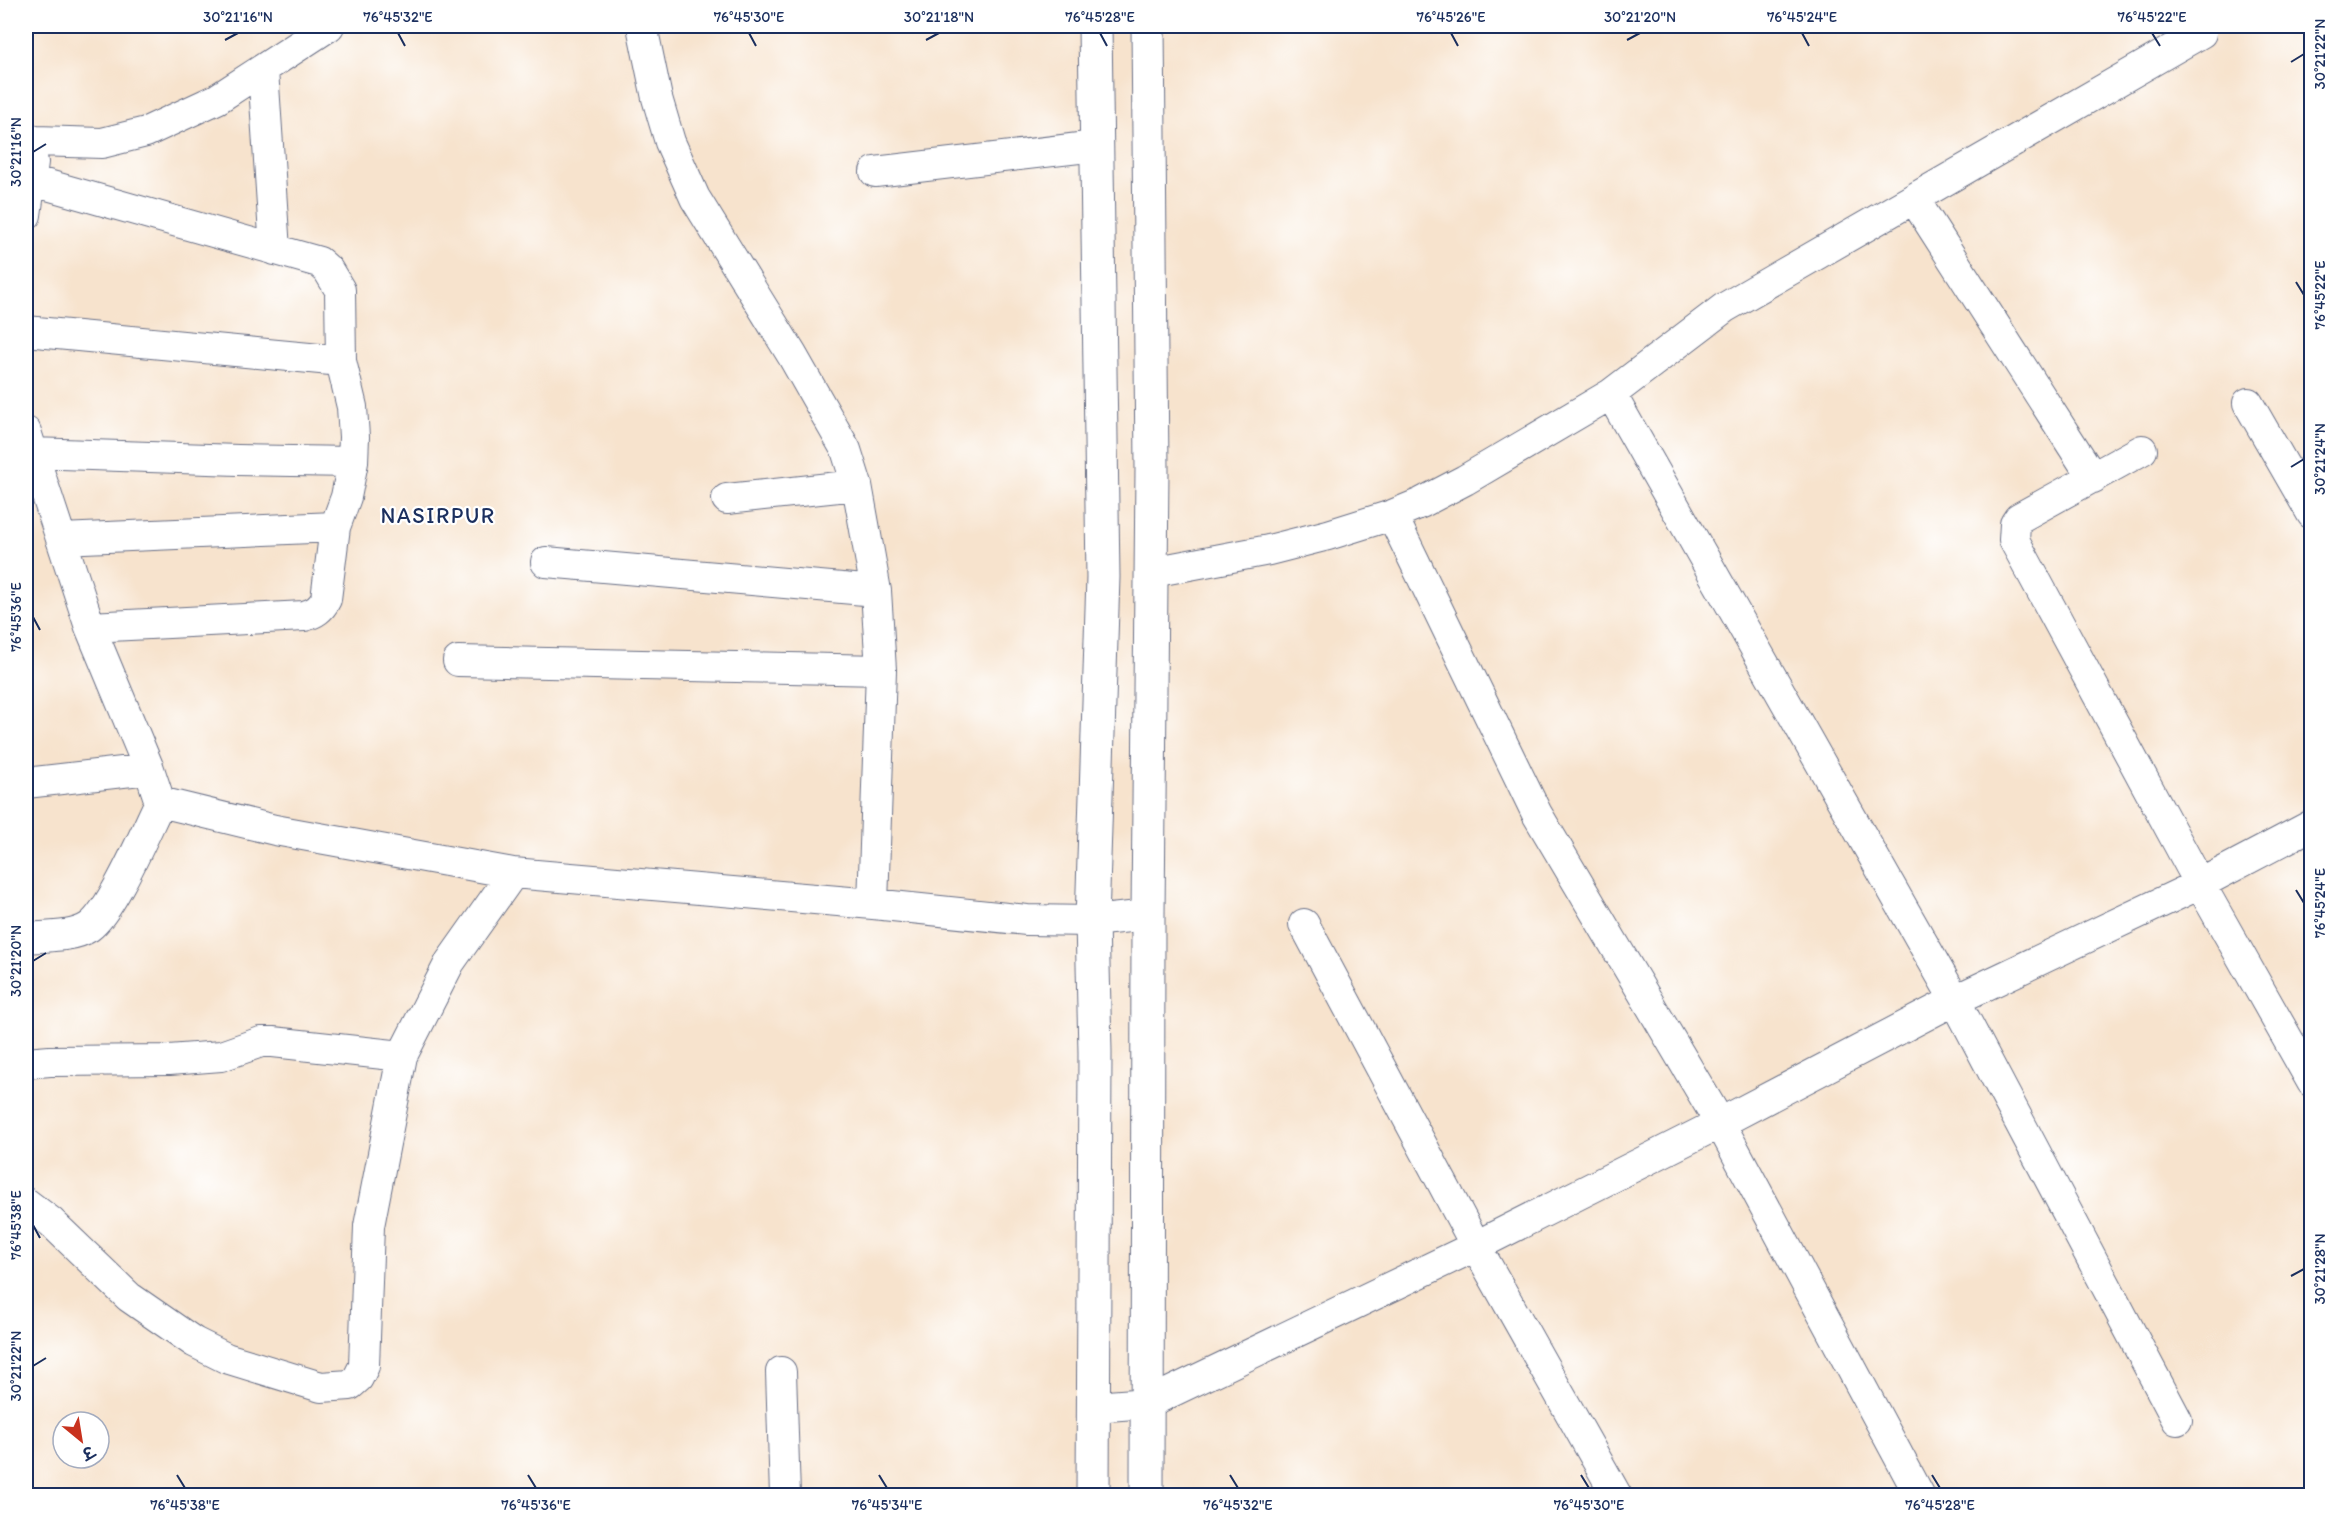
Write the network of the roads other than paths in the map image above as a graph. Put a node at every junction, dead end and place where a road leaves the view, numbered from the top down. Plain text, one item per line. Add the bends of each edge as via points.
1 (329, 26) edge
2 (642, 26) edge
3 (1095, 26) edge
4 (1148, 26) edge
5 (2201, 33) dead end
6 (263, 70) junction
7 (31, 140) edge
8 (1096, 146) junction
9 (875, 172) dead end
10 (30, 180) junction
11 (1914, 199) junction
12 (26, 215) edge
13 (275, 250) junction
14 (26, 331) edge
15 (341, 361) junction
16 (1611, 394) junction
17 (2248, 403) dead end
18 (29, 443) edge
19 (2142, 450) dead end
20 (353, 462) junction
21 (2093, 478) junction
22 (857, 485) junction
23 (727, 499) dead end
24 (2312, 514) edge
25 (1392, 515) junction
26 (335, 527) junction
27 (61, 539) junction
28 (546, 562) dead end
29 (1152, 572) junction
30 (876, 591) junction
31 (90, 627) junction
32 (458, 661) dead end
33 (881, 670) junction
34 (149, 769) junction
35 (26, 783) edge
36 (160, 802) junction
37 (2312, 825) edge
38 (513, 873) junction
39 (2200, 884) junction
40 (873, 904) junction
41 (1148, 915) junction
42 (1092, 921) junction
43 (1304, 924) dead end
44 (26, 938) edge
45 (1955, 1000) junction
46 (402, 1056) junction
47 (26, 1063) edge
48 (2312, 1082) edge
49 (1720, 1123) junction
50 (26, 1203) edge
51 (1476, 1246) junction
52 (781, 1372) dead end
53 (1148, 1403) junction
54 (1094, 1407) junction
55 (2177, 1420) dead end
56 (785, 1496) edge
57 (1093, 1496) edge
58 (1147, 1496) edge
59 (1617, 1496) edge
60 (1920, 1496) edge

1 - 6 street
2 - 22 street via 670,142 695,198 846,450
3 - 8 main road
4 - 29 main road
5 - 11 street
6 - 7 street via 217,99 146,132 102,143
6 - 13 street
7 - 10 street
8 - 9 street
8 - 42 main road via 1103,577
10 - 12 street
10 - 13 street
11 - 16 street via 1724,308
11 - 21 street
13 - 15 street via 319,262 335,280 340,290
14 - 15 street
15 - 20 street via 352,407
16 - 25 street via 1465,480
16 - 45 street
17 - 24 street
18 - 20 street via 238,460
18 - 27 street
19 - 21 street
20 - 26 street
21 - 39 street via 2019,518 2014,524 2014,540
22 - 23 street
22 - 30 street
25 - 29 street via 1269,550
25 - 49 street via 1537,814
26 - 27 street
26 - 31 street via 326,599 313,614
27 - 31 street
28 - 30 street
29 - 41 main road
30 - 33 street
31 - 34 street
32 - 33 street
33 - 40 street
34 - 35 street
34 - 36 street
36 - 38 street via 275,830
36 - 44 street via 111,900 90,926 70,933
37 - 39 street
38 - 40 street
38 - 46 street via 450,962
39 - 45 street
39 - 48 street
40 - 42 street via 1028,920
41 - 42 street
41 - 53 main road
42 - 54 main road
43 - 51 street
45 - 49 street
45 - 55 street
46 - 47 street via 261,1042 211,1057
46 - 50 street via 369,1226 364,1366 351,1385 321,1387 226,1358 194,1342 129,1297
49 - 51 street
49 - 60 street
51 - 53 street
51 - 59 street
52 - 56 street
53 - 54 street
53 - 58 main road
54 - 57 main road

